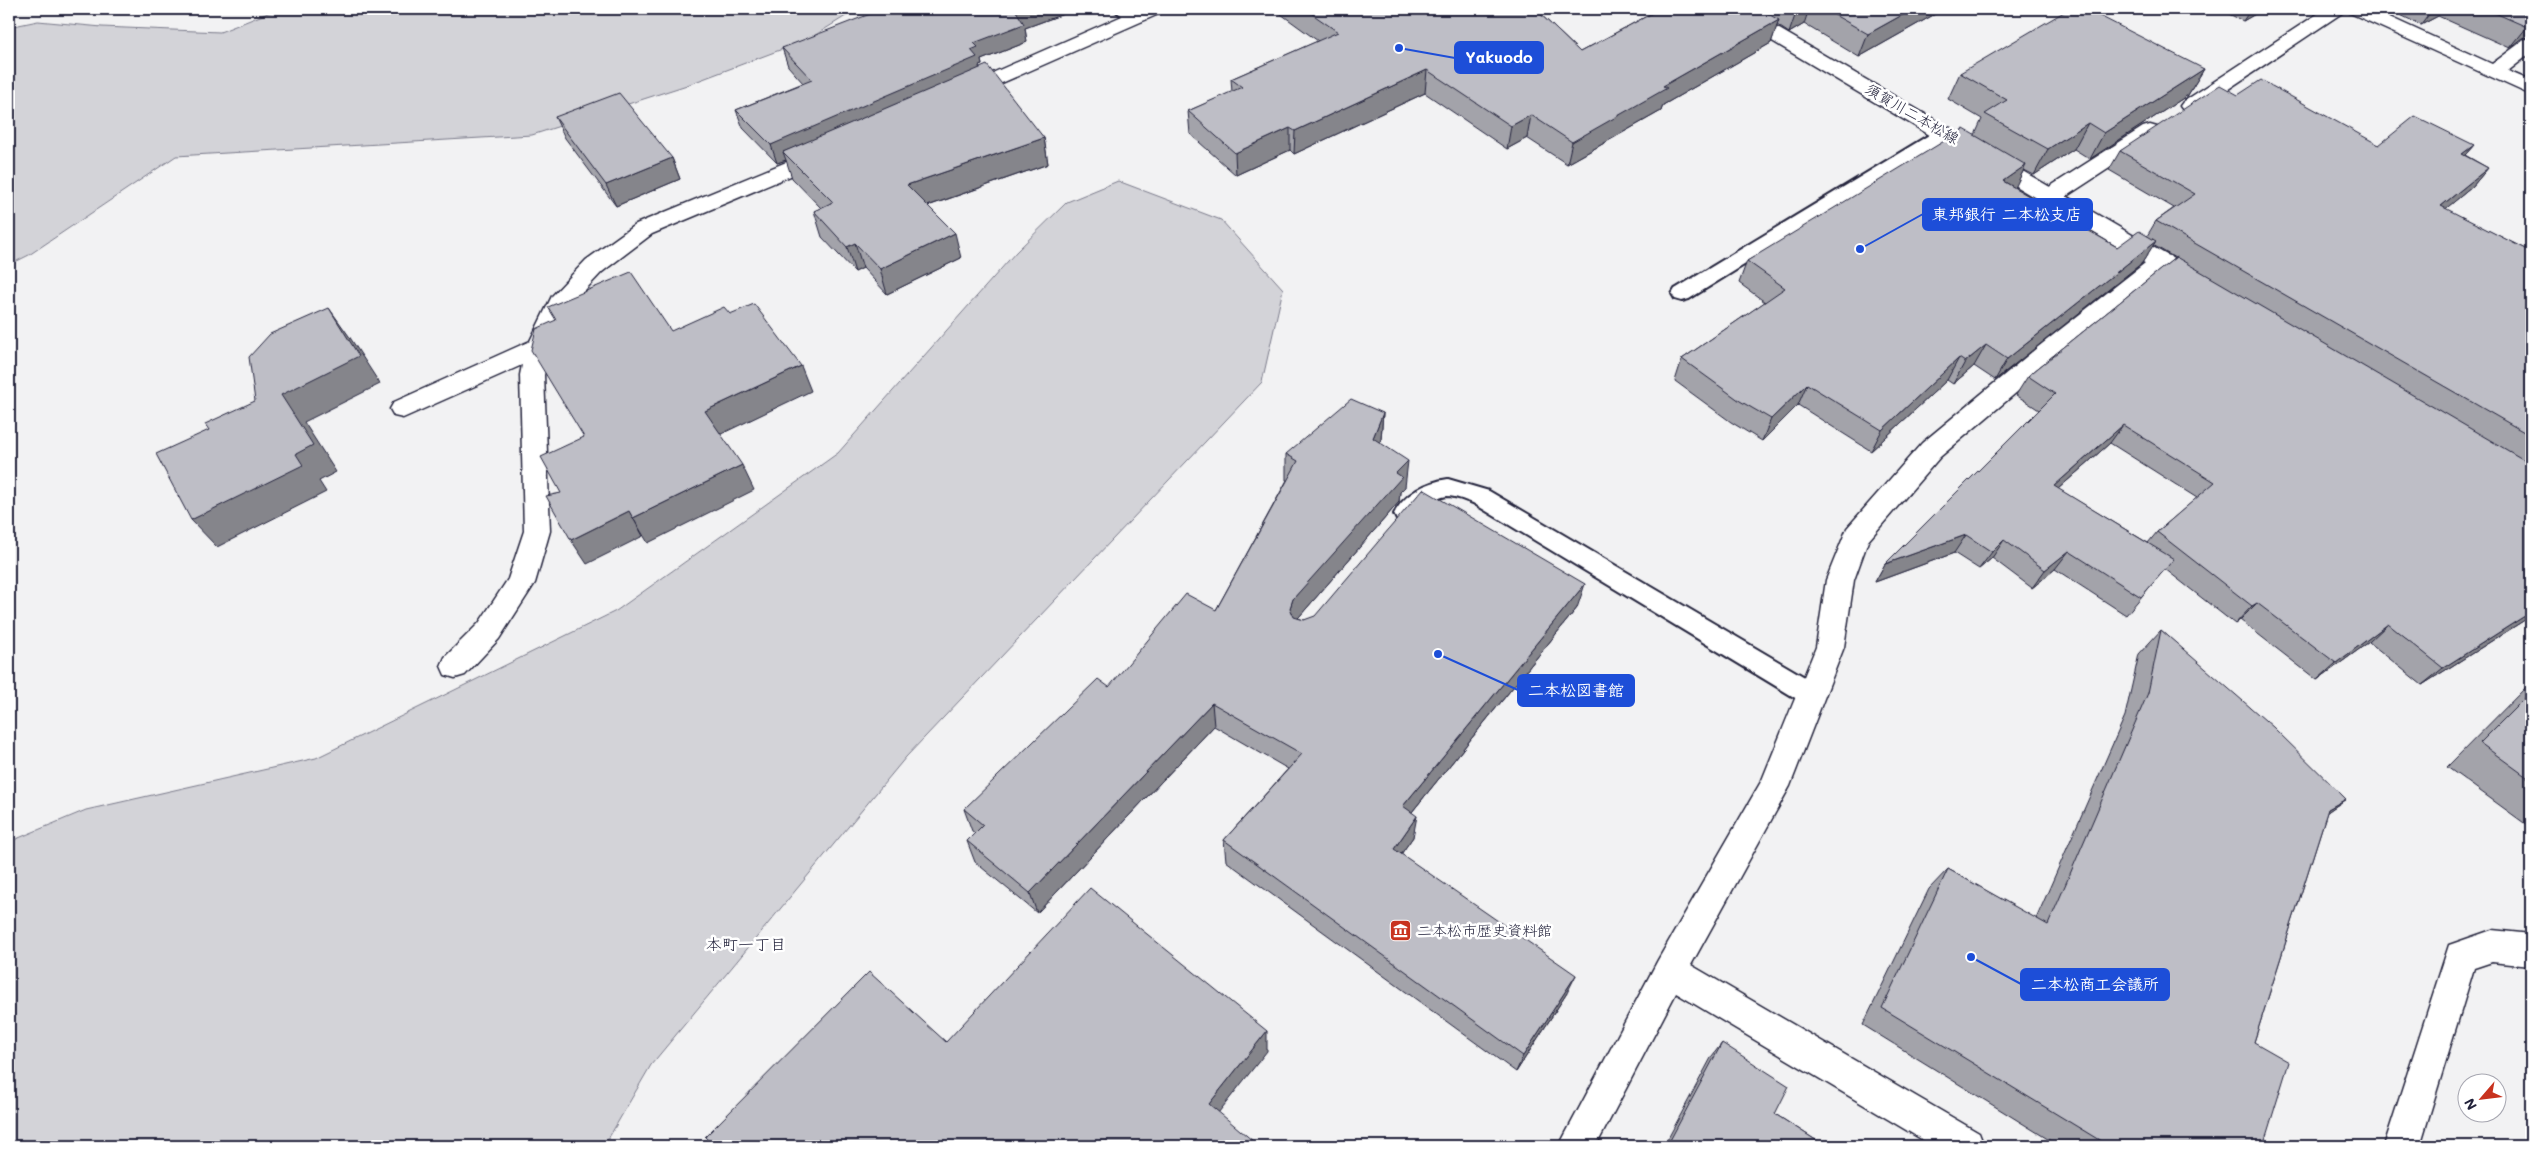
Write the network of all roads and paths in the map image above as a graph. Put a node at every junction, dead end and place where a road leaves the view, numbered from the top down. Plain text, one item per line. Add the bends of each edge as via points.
1 (1732, 9) edge
2 (2338, 9) edge
3 (2357, 9) edge
4 (1137, 12) edge
5 (2531, 44) edge
6 (2494, 72) junction
7 (2531, 89) edge
8 (941, 102) edge
9 (1945, 133) junction
10 (842, 147) edge
11 (2051, 196) junction
12 (2162, 262) junction
13 (2214, 293) edge
14 (1682, 294) dead end
15 (540, 346) junction
16 (403, 408) dead end
17 (1390, 532) edge
18 (456, 666) dead end
19 (1811, 694) junction
20 (2531, 950) edge
21 (1670, 972) junction
22 (1576, 1146) edge
23 (1966, 1146) edge
24 (2402, 1146) edge

1 - 9 street, 須賀川二本松線
2 - 11 street
3 - 6 street
4 - 8 street
5 - 6 street
6 - 7 street
9 - 11 street, 須賀川二本松線
9 - 14 lane
10 - 15 street via 644,229 594,266 560,302
11 - 12 street, 須賀川二本松線
12 - 13 street, 須賀川二本松線
12 - 19 street via 1931,450 1857,536 1840,580 1830,647
15 - 16 street
15 - 18 street via 532,375 537,531 521,583 489,631
17 - 19 lane via 1414,503 1438,489 1454,487 1472,494
19 - 21 street via 1775,786
20 - 24 street via 2492,946 2461,956
21 - 22 street
21 - 23 street

